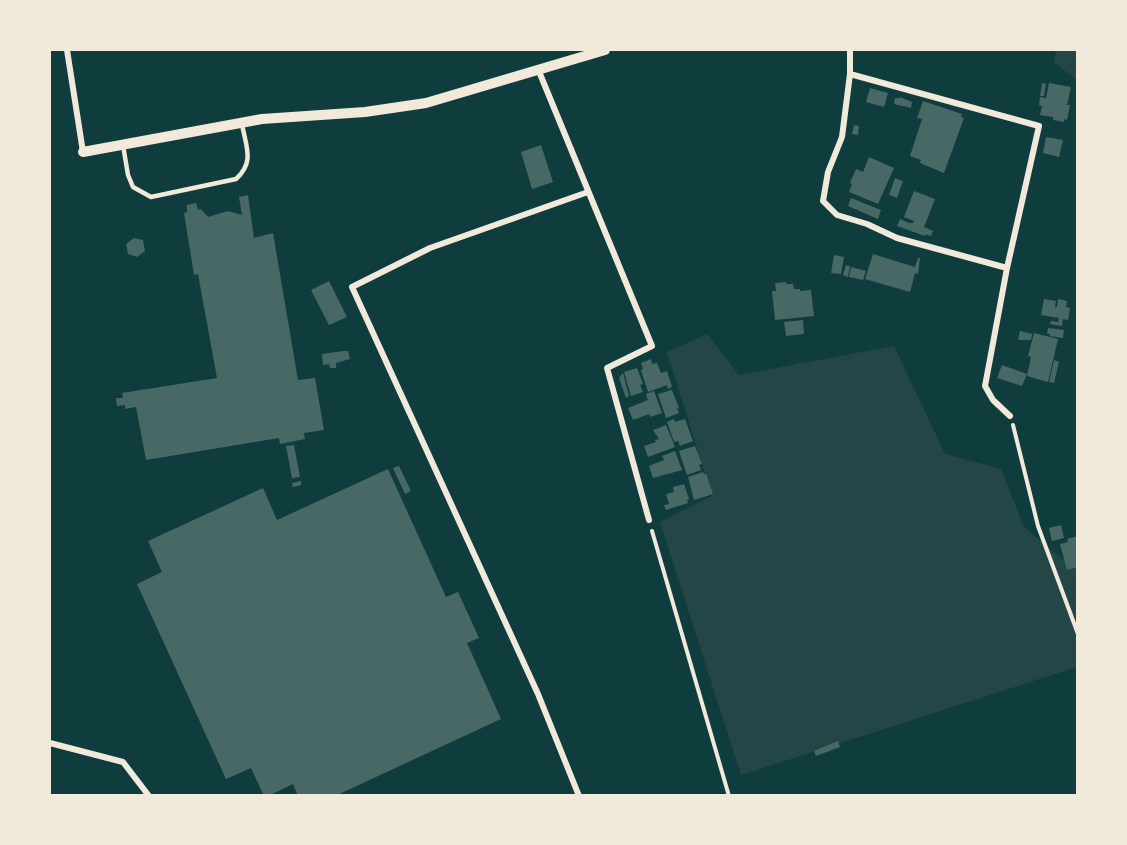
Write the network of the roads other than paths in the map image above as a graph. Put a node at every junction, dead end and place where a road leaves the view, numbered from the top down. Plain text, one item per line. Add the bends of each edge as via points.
1 (67, 50) edge
2 (605, 50) edge
3 (850, 50) edge
4 (538, 69) junction
5 (850, 74) junction
6 (241, 122) junction
7 (123, 145) junction
8 (83, 152) joint
9 (588, 192) junction
10 (1007, 268) junction
11 (1010, 416) road end
12 (649, 520) road end
13 (50, 743) edge
14 (149, 795) edge
15 (579, 795) edge

1 - 8 street
2 - 4 street
3 - 5 street
4 - 6 street via 397,109
4 - 9 street
5 - 10 street via 842,137 828,172 823,201 837,215 897,238
5 - 10 street via 1039,126
6 - 7 street
6 - 7 lane via 249,161 236,179 151,197 133,187
7 - 8 street
9 - 12 street via 652,346 607,368
9 - 15 street via 430,248 352,287 538,694
10 - 11 street via 986,386 993,400
13 - 14 street via 123,762

